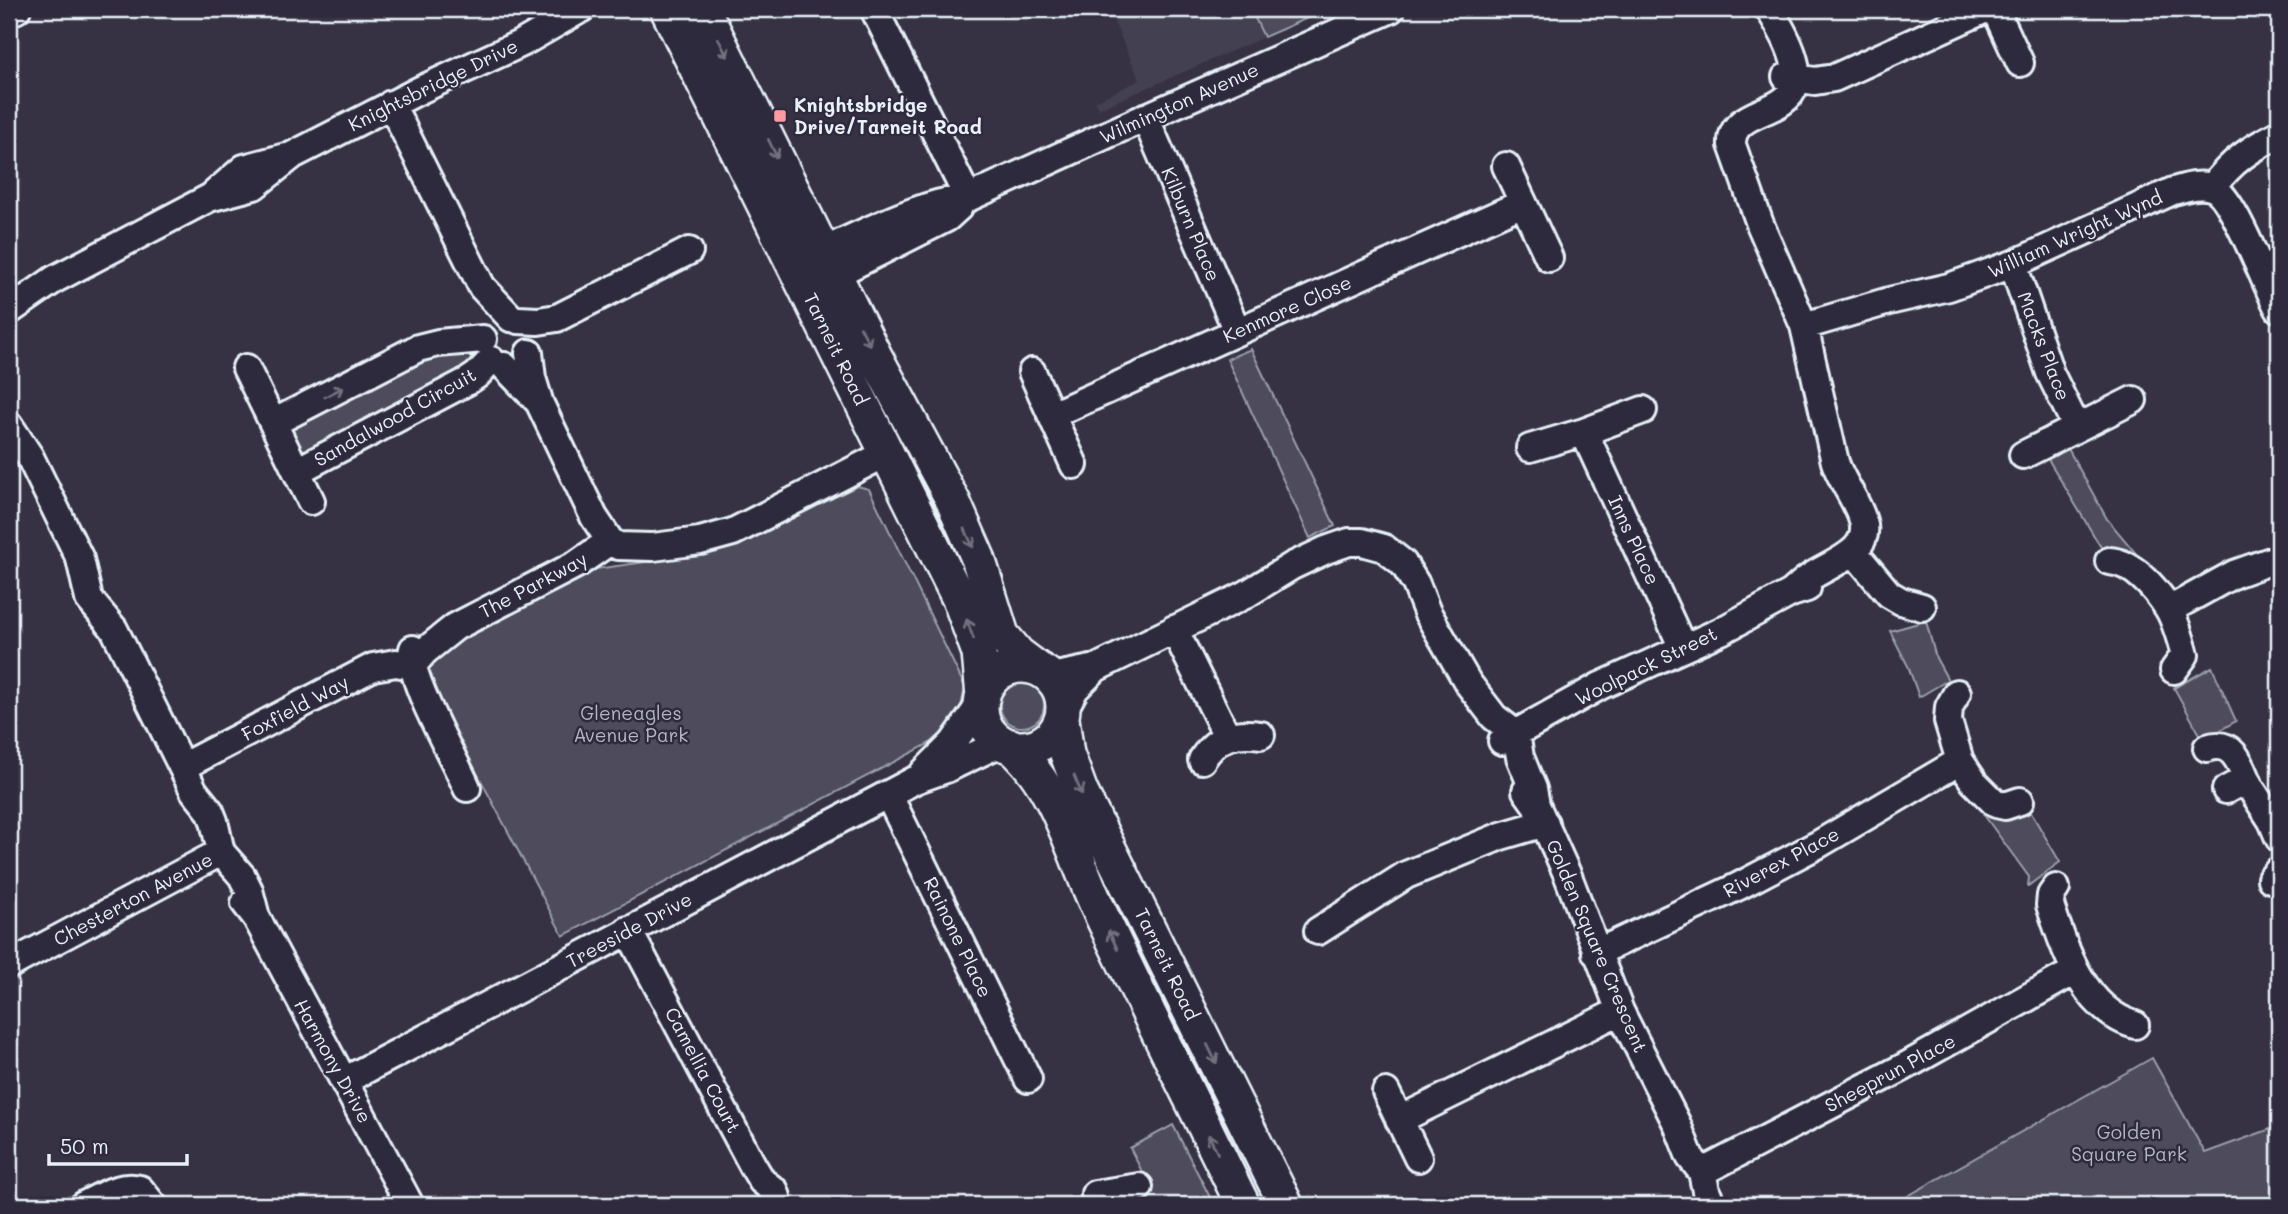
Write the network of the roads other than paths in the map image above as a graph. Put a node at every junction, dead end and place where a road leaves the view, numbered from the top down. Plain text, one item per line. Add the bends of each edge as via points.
1 (18, 9) edge
2 (604, 9) edge
3 (642, 9) edge
4 (667, 9) edge
5 (703, 9) edge
6 (874, 9) edge
7 (1391, 9) edge
8 (1767, 9) edge
9 (1986, 9) edge
10 (1995, 9) edge
11 (577, 12) edge
12 (9, 13) edge
13 (2020, 63) dead end
14 (1791, 79) junction
15 (391, 104) junction
16 (1145, 117) junction
17 (2279, 134) edge
18 (733, 142) junction
19 (1506, 166) dead end
20 (2213, 187) junction
21 (968, 198) junction
22 (1523, 203) junction
23 (690, 251) dead end
24 (1549, 258) dead end
25 (2013, 264) junction
26 (817, 268) junction
27 (482, 287) junction
28 (2279, 309) edge
29 (9, 311) edge
30 (557, 318) junction
31 (514, 319) junction
32 (1804, 326) junction
33 (1237, 331) junction
34 (491, 349) junction
35 (530, 349) junction
36 (246, 368) dead end
37 (1032, 372) dead end
38 (2133, 400) dead end
39 (540, 404) junction
40 (1643, 410) dead end
41 (1052, 415) junction
42 (273, 423) junction
43 (9, 425) edge
44 (2077, 428) junction
45 (1584, 432) junction
46 (1530, 448) dead end
47 (887, 453) junction
48 (2023, 455) dead end
49 (1074, 465) dead end
50 (297, 471) junction
51 (311, 502) dead end
52 (610, 541) junction
53 (1857, 555) junction
54 (2279, 558) edge
55 (2109, 561) dead end
56 (1922, 607) dead end
57 (2169, 610) junction
58 (1174, 629) junction
59 (1684, 648) junction
60 (412, 666) junction
61 (1096, 668) junction
62 (1041, 670) junction
63 (2174, 670) dead end
64 (1958, 693) dead end
65 (982, 700) junction
66 (1062, 715) junction
67 (1261, 735) dead end
68 (1227, 736) junction
69 (1509, 737) junction
70 (1008, 745) junction
71 (2207, 748) dead end
72 (1202, 760) dead end
73 (1960, 761) junction
74 (182, 767) junction
75 (915, 780) junction
76 (469, 793) dead end
77 (888, 794) junction
78 (2020, 801) dead end
79 (1540, 814) junction
80 (2277, 826) edge
81 (214, 855) junction
82 (2056, 888) dead end
83 (628, 930) junction
84 (1318, 931) dead end
85 (1596, 953) junction
86 (10, 962) edge
87 (2075, 971) junction
88 (1620, 1011) junction
89 (2135, 1025) dead end
90 (1028, 1079) dead end
91 (344, 1081) junction
92 (1386, 1092) dead end
93 (1399, 1120) junction
94 (1418, 1158) dead end
95 (1708, 1168) junction
96 (84, 1205) edge
97 (153, 1205) edge
98 (410, 1205) edge
99 (773, 1205) edge
100 (1243, 1205) edge
101 (1286, 1205) edge
102 (1712, 1205) edge
103 (1719, 1205) edge

1 - 12 street
2 - 11 street, Knightsbridge Drive
3 - 18 main road via 696,108
4 - 18 main road, Tarneit Road
5 -> 26 main road, Tarneit Road
6 - 21 street
7 - 16 street, Wilmington Avenue
8 - 14 street
9 - 14 street via 1834,78
10 - 13 street
11 - 15 street, Knightsbridge Drive
14 - 32 street via 1777,92 1727,116 1717,129 1719,148 1760,224
15 - 27 street
15 - 29 street, Knightsbridge Drive via 293,155 254,186 209,198 55,279
16 - 21 street, Wilmington Avenue
16 - 33 street, Kilburn Place
17 - 20 street via 2233,162
18 - 26 main road, Tarneit Road
19 - 22 street
20 - 25 street, William Wright Wynd via 2173,191
20 - 28 street via 2230,205
21 - 26 street, Wilmington Avenue via 953,200
22 - 24 street
22 - 33 street, Kenmore Close
23 - 30 street
25 - 32 street, William Wright Wynd via 1949,287
25 - 44 street, Macks Place via 2050,373
26 - 47 main road, Tarneit Road via 855,391
26 -> 62 main road, Tarneit Road via 953,501 978,558 1002,635
27 - 31 street
27 - 34 street
30 - 31 street
30 - 35 street
31 - 34 street via 496,320
31 - 35 street via 529,331
32 - 53 street via 1832,440 1873,518 1871,545
33 - 41 street, Kenmore Close
34 - 35 street via 518,363
34 - 39 street
42 -> 34 street, Sandalwood Circuit via 428,344
34 - 50 street, Sandalwood Circuit via 477,375 468,381
35 - 39 street
36 - 42 street, Sandalwood Circuit
37 - 41 street
38 - 44 street
39 - 52 street
40 - 45 street
41 - 49 street
42 - 50 street, Sandalwood Circuit
43 - 74 street via 80,559 107,593 114,629
44 - 48 street
45 - 46 street
45 - 59 street, Inns Place
47 - 52 street via 733,532 653,547 630,548
65 -> 47 main road, Tarneit Road via 979,653 960,601
50 - 51 street, Sandalwood Circuit
52 - 60 street, The Parkway via 577,564 454,627
53 - 56 street via 1889,593
53 - 59 street, Woolpack Street via 1815,586 1791,593
54 - 57 street via 2234,574
55 - 57 street via 2132,569
57 - 63 street via 2185,655
58 - 61 street, Golden Square Crescent
58 - 68 street
58 - 69 street, Golden Square Crescent via 1343,555 1377,557 1396,572 1427,612 1481,715
59 - 69 street, Woolpack Street
60 - 74 street, Foxfield Way via 373,667
60 - 76 street via 418,689
61 - 62 street, Golden Square Crescent via 1057,676
61 - 66 street, Golden Square Crescent via 1075,689
62 - 65 main road via 1011,667 993,678
62 - 66 main road via 1059,688
64 - 73 street via 1949,707 1948,721
65 - 70 main road via 987,727
65 - 75 street, Treeside Drive via 953,743
66 - 70 main road via 1047,739 1024,748
66 -> 101 main road, Tarneit Road via 1067,754 1081,793
67 - 68 street
68 - 72 street
69 - 79 street, Golden Square Crescent via 1515,773
70 - 75 street, Treeside Drive via 992,747
100 -> 70 main road, Tarneit Road via 1098,909 1054,803 1035,770
71 - 80 street via 2233,751 2238,788
73 - 78 street via 1996,804
73 - 85 street, Riverex Place via 1819,844
74 - 81 street
75 - 77 street, Treeside Drive
77 - 83 street, Treeside Drive
77 - 90 street, Rainone Place
79 - 84 street via 1501,836 1406,875
79 - 85 street, Golden Square Crescent
81 - 86 street, Chesterton Avenue
81 - 91 street, Harmony Drive via 256,917
82 - 87 street via 2050,905
83 - 91 street, Treeside Drive
83 - 99 street, Camellia Court via 753,1166 775,1191
85 - 88 street, Golden Square Crescent
87 - 89 street via 2110,1013
87 - 95 street, Sheeprun Place
88 - 93 street
88 - 95 street, Golden Square Crescent via 1689,1157
91 - 98 street, Harmony Drive
92 - 93 street
93 - 94 street
95 - 102 street, Golden Square Crescent via 1706,1191
95 - 103 street, Golden Square Crescent
96 - 97 street via 130,1187 140,1189

